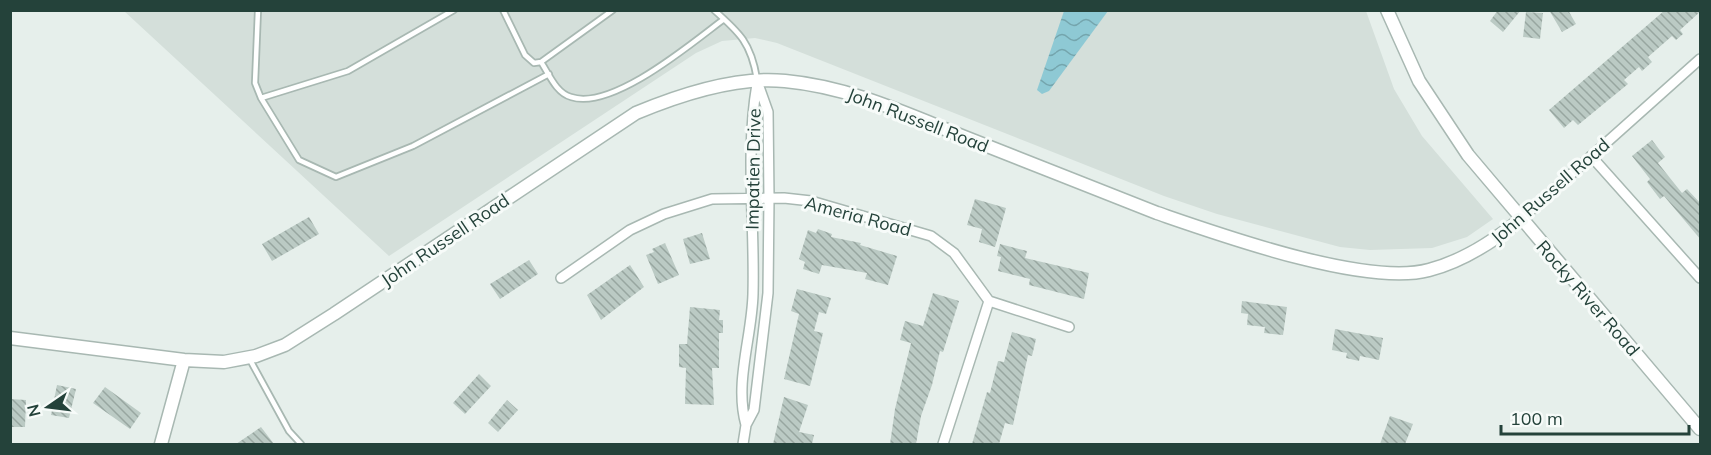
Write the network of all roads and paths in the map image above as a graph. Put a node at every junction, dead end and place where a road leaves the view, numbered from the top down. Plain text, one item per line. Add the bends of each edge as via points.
1 (258, 10) edge
2 (454, 10) edge
3 (503, 10) edge
4 (613, 10) edge
5 (714, 10) edge
6 (1387, 10) edge
7 (724, 19) junction
8 (1701, 59) edge
9 (542, 62) junction
10 (549, 74) junction
11 (757, 81) junction
12 (261, 98) junction
13 (1591, 156) junction
14 (752, 198) junction
15 (769, 198) junction
16 (1521, 219) junction
17 (561, 278) dead end
18 (1701, 278) edge
19 (989, 301) junction
20 (1069, 327) dead end
21 (10, 338) edge
22 (249, 358) junction
23 (184, 360) junction
24 (746, 425) junction
25 (1701, 429) edge
26 (161, 444) edge
27 (301, 444) edge
28 (743, 444) edge
29 (943, 444) edge

1 - 12 lane via 255,83
2 - 12 lane via 348,71
3 - 9 lane via 525,56 534,63
4 - 9 lane
5 - 7 lane
6 - 16 street, Rocky River Road via 1437,109 1468,155
7 - 10 lane via 647,76 610,93 571,97 557,88
7 - 11 lane via 749,46
8 - 13 street, John Russell Road
9 - 10 lane
10 - 12 lane via 413,146 336,177 299,160
11 - 14 street, Impatien Drive via 751,115
11 - 15 street, Impatien Drive via 768,112
11 - 16 street, John Russell Road via 784,81 859,95 1167,216 1351,268 1391,273 1429,270 1487,246
11 - 22 street, John Russell Road via 699,91 636,113 334,314 285,345
13 - 16 street, John Russell Road
13 - 18 street
14 - 15 street, Ameria Road
14 - 17 street, Ameria Road via 712,199 664,214 630,230
14 - 24 street, Impatien Drive via 753,296 741,406
15 - 19 street, Ameria Road via 811,201 931,236 954,253
15 - 24 street, Impatien Drive via 768,293 754,410
16 - 25 street, Rocky River Road
19 - 20 street
19 - 29 street
21 - 23 street, John Russell Road
22 - 23 street, John Russell Road via 224,362
22 - 27 lane via 289,431
23 - 26 street
24 - 28 street, Impatien Drive

